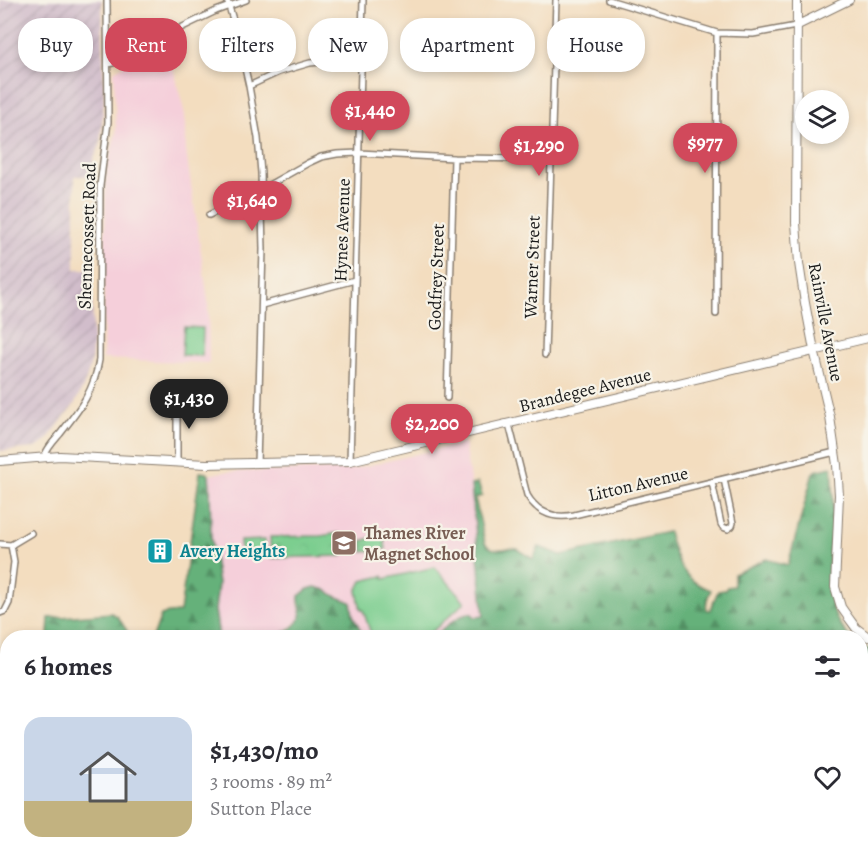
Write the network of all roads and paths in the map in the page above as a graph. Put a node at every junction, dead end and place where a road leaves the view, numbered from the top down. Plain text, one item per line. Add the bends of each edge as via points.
1 (106, 0) edge
2 (246, 0) edge
3 (363, 0) edge
4 (556, 0) edge
5 (609, 0) edge
6 (797, 0) edge
7 (849, 0) edge
8 (228, 3) edge
9 (107, 18) edge
10 (362, 18) edge
11 (187, 24) edge
12 (796, 26) junction
13 (717, 33) junction
14 (308, 64) edge
15 (108, 72) edge
16 (361, 72) edge
17 (249, 86) junction
18 (359, 153) junction
19 (454, 158) junction
20 (551, 159) junction
21 (262, 188) junction
22 (209, 215) dead end
23 (355, 280) junction
24 (262, 305) junction
25 (716, 314) dead end
26 (868, 338) edge
27 (814, 350) junction
28 (545, 355) dead end
29 (177, 398) dead end
30 (447, 398) dead end
31 (509, 424) junction
32 (836, 452) junction
33 (42, 457) junction
34 (0, 461) edge
35 (350, 461) junction
36 (177, 463) junction
37 (257, 464) junction
38 (724, 479) junction
39 (712, 482) junction
40 (31, 533) dead end
41 (0, 544) edge
42 (11, 545) junction
43 (0, 613) edge
44 (859, 630) edge

1 - 9 street, Shennecossett Road
2 - 8 street
3 - 10 street, Hynes Avenue
4 - 20 street, Warner Street
5 - 13 street
6 - 12 street, Rainville Avenue
7 - 12 street
8 - 11 street
8 - 17 street
12 - 13 street via 753,34
12 - 27 street, Rainville Avenue via 796,224
13 - 25 street
14 - 17 street
15 - 33 street, Shennecossett Road via 108,132 100,186 98,368 86,399
16 - 18 street, Hynes Avenue
17 - 21 street
18 - 19 street
18 - 21 street via 321,157
18 - 23 street, Hynes Avenue
19 - 20 street
19 - 30 street, Godfrey Street
20 - 28 street, Warner Street
21 - 22 street
21 - 24 street
23 - 24 street
23 - 35 street, Hynes Avenue
24 - 37 street
26 - 27 street, Brandegee Avenue
27 - 31 street, Brandegee Avenue
27 - 32 street, Rainville Avenue
29 - 36 street
31 - 35 street, Brandegee Avenue
31 - 39 street, Litton Avenue via 527,495 538,509 550,515 567,516
32 - 38 street, Litton Avenue
32 - 44 street, Rainville Avenue via 839,495 835,587 841,606
33 - 34 street
33 - 36 street, Brandegee Avenue
35 - 37 street, Brandegee Avenue
36 - 37 street, Brandegee Avenue
38 - 39 street, Litton Avenue
38 - 39 street via 733,522 728,529 721,524
40 - 42 street
41 - 42 street
42 - 43 street via 14,562 9,603

